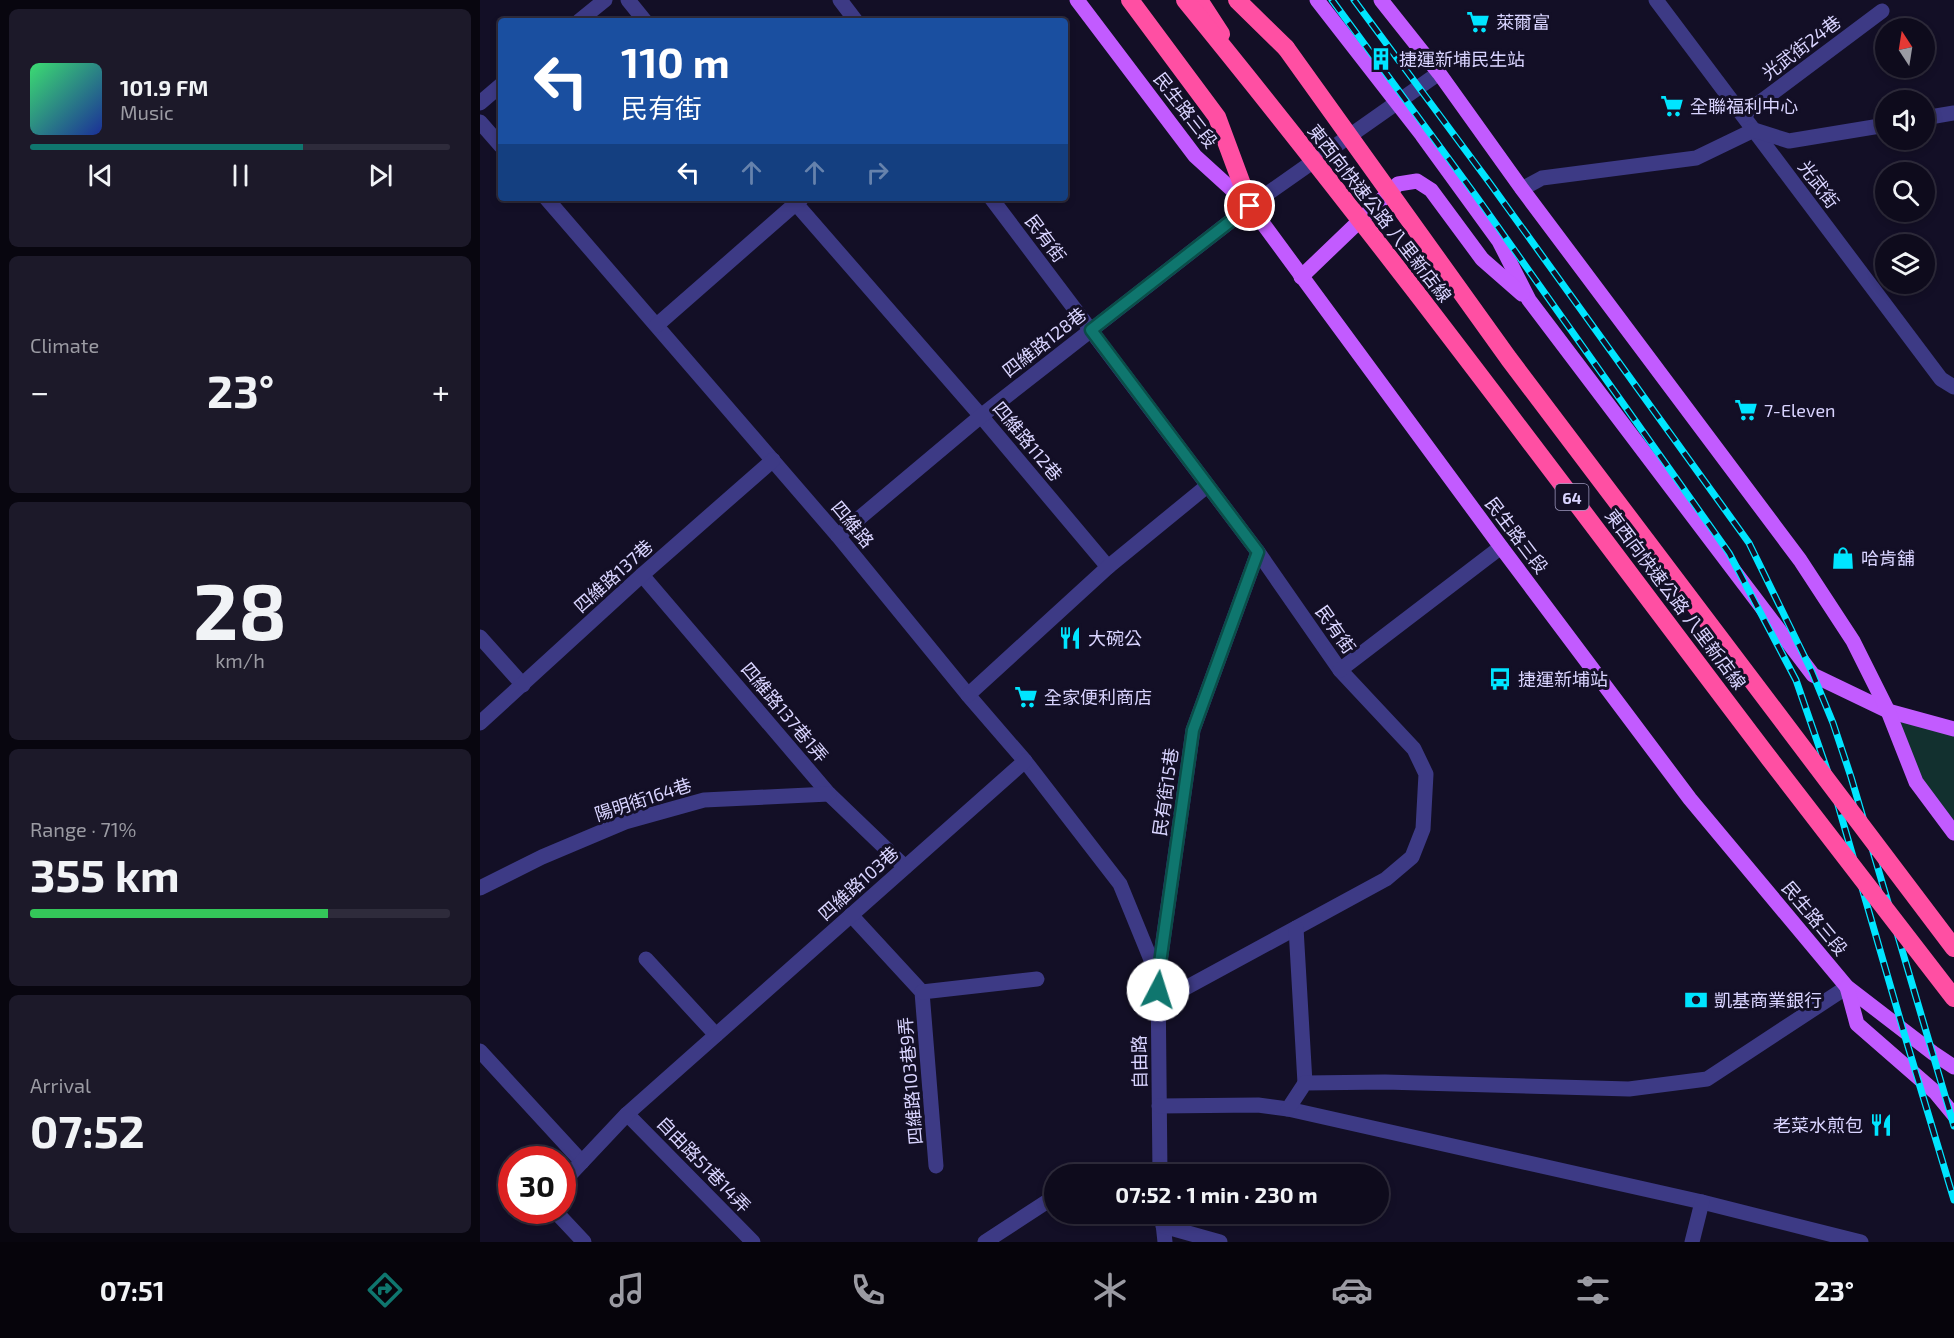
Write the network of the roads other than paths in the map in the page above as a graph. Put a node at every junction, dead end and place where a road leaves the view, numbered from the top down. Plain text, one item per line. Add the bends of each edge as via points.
1 (605, 0) edge
2 (627, 0) edge
3 (840, 0) edge
4 (1077, 0) edge
5 (1130, 0) edge
6 (1185, 0) edge
7 (1199, 0) edge
8 (1237, 0) edge
9 (1253, 0) edge
10 (1317, 0) edge
11 (1381, 0) edge
12 (1656, 0) edge
13 (1882, 11) dead end
14 (583, 18) edge
15 (642, 18) edge
16 (854, 18) edge
17 (1286, 48) junction
18 (1439, 73) junction
19 (1248, 77) junction
20 (498, 88) edge
21 (480, 103) edge
22 (1398, 103) junction
23 (1954, 113) edge
24 (1743, 115) junction
25 (1935, 116) edge
26 (480, 122) edge
27 (1875, 126) edge
28 (1754, 129) junction
29 (498, 143) edge
30 (1522, 189) junction
31 (549, 201) edge
32 (795, 201) edge
33 (797, 201) edge
34 (993, 201) edge
35 (1250, 206) junction
36 (1301, 276) junction
37 (1528, 300) junction
38 (657, 325) junction
39 (1091, 330) junction
40 (1954, 387) edge
41 (981, 416) junction
42 (773, 460) junction
43 (1207, 486) junction
44 (838, 536) junction
45 (1501, 547) junction
46 (1258, 552) junction
47 (1108, 567) junction
48 (642, 575) junction
49 (480, 637) edge
50 (1340, 670) junction
51 (523, 685) junction
52 (968, 695) junction
53 (1888, 711) junction
54 (480, 723) edge
55 (1954, 729) edge
56 (1025, 761) junction
57 (829, 794) junction
58 (1954, 833) edge
59 (905, 867) junction
60 (1120, 884) joint
61 (480, 888) edge
62 (851, 915) junction
63 (1296, 928) junction
64 (1954, 948) edge
65 (646, 959) dead end
66 (1158, 977) junction
67 (1037, 979) dead end
68 (1847, 987) junction
69 (922, 992) junction
70 (1954, 998) edge
71 (1158, 1003) junction
72 (716, 1035) junction
73 (480, 1052) edge
74 (1954, 1067) edge
75 (1305, 1083) junction
76 (1159, 1106) junction
77 (1288, 1109) junction
78 (627, 1114) junction
79 (1954, 1115) edge
80 (582, 1162) junction
81 (1160, 1164) edge
82 (936, 1166) dead end
83 (576, 1168) edge
84 (1701, 1202) junction
85 (1044, 1204) edge
86 (567, 1224) edge
87 (1163, 1224) edge
88 (1173, 1224) edge
89 (584, 1242) edge
90 (753, 1242) edge
91 (985, 1242) edge
92 (1165, 1242) edge
93 (1220, 1242) edge
94 (1692, 1242) edge
95 (1861, 1242) edge

1 - 14 street
2 - 15 street
3 - 16 street
4 - 35 main road, 民生路三段 via 1195,156
5 - 35 highway via 1217,117
6 - 19 highway, 東西向快速公路 八里新店線 / 64, bridge
7 - 19 highway, bridge
8 - 17 highway
9 - 17 highway, 東西向快速公路 八里新店線 / 64
10 - 22 main road
11 - 18 main road
12 - 24 street, 光武街
13 - 24 street, 光武街24巷
17 - 64 highway, 東西向快速公路 八里新店線 / 64, bridge via 1509,359
18 - 22 street, 四維路128巷
18 - 30 main road
19 - 70 highway, 東西向快速公路 八里新店線 / 64, bridge
20 - 21 street
22 - 35 street, 四維路128巷
22 - 37 main road via 1500,241
23 - 25 street
24 - 28 street, 光武街
26 - 29 street
27 - 28 street via 1789,141
28 - 30 street via 1696,158 1542,178
28 - 40 street, 光武街 via 1941,379
30 - 53 main road via 1800,560 1853,641
31 - 38 street, 四維路
32 - 38 street
33 - 41 street, 四維路112巷
34 - 39 street, 民有街
35 - 36 main road, 民生路三段
35 - 39 street, 四維路128巷
36 - 37 main road via 1398,184 1417,181 1431,190 1482,259
36 - 45 main road, 民生路三段
37 - 53 main road via 1813,675
38 - 42 street, 四維路
39 - 41 street, 四維路128巷
39 - 43 street, 民有街
41 - 44 street, 四維路128巷
41 - 47 street, 四維路112巷
42 - 44 street, 四維路
42 - 48 street, 四維路137巷
43 - 46 street, 民有街
43 - 47 street
44 - 52 street, 四維路
45 - 50 street
45 - 68 main road, 民生路三段 via 1690,799
46 - 50 street, 民有街
46 - 66 street, 民有街15巷 via 1193,730
47 - 52 street
48 - 51 street, 四維路137巷
48 - 57 street, 四維路137巷1弄
49 - 51 street
50 - 63 street, 民有街 via 1414,749 1426,774 1423,829 1412,857 1386,879
51 - 54 street, 四維路137巷
52 - 56 street, 四維路
53 - 55 main road
53 - 58 main road via 1916,782
56 - 59 street, 四維路103巷
56 - 60 street, 四維路
57 - 59 street, 四維路137巷1弄
57 - 61 street, 陽明街164巷 via 704,800 625,822
59 - 62 street, 四維路103巷
60 - 66 street, 自由路
62 - 69 street, 四維路103巷9弄
62 - 72 street, 四維路103巷
63 - 71 street, 民有街
63 - 75 street
65 - 72 street
66 - 71 street, 自由路
67 - 69 street, 四維路103巷9弄
68 - 74 main road, 民生路三段
68 - 75 street via 1707,1079 1629,1089
68 - 79 main road via 1857,1024 1935,1092
69 - 82 street, 四維路103巷9弄
71 - 76 street, 自由路
72 - 78 street, 四維路103巷
73 - 80 street
75 - 77 street
76 - 77 street via 1258,1105
76 - 81 street, 自由路
77 - 84 street
78 - 80 street, 四維路103巷
78 - 90 street, 自由路51巷14弄
80 - 83 street, 四維路103巷
84 - 94 street
84 - 95 street
85 - 91 street
86 - 89 street
87 - 92 street
88 - 93 street

